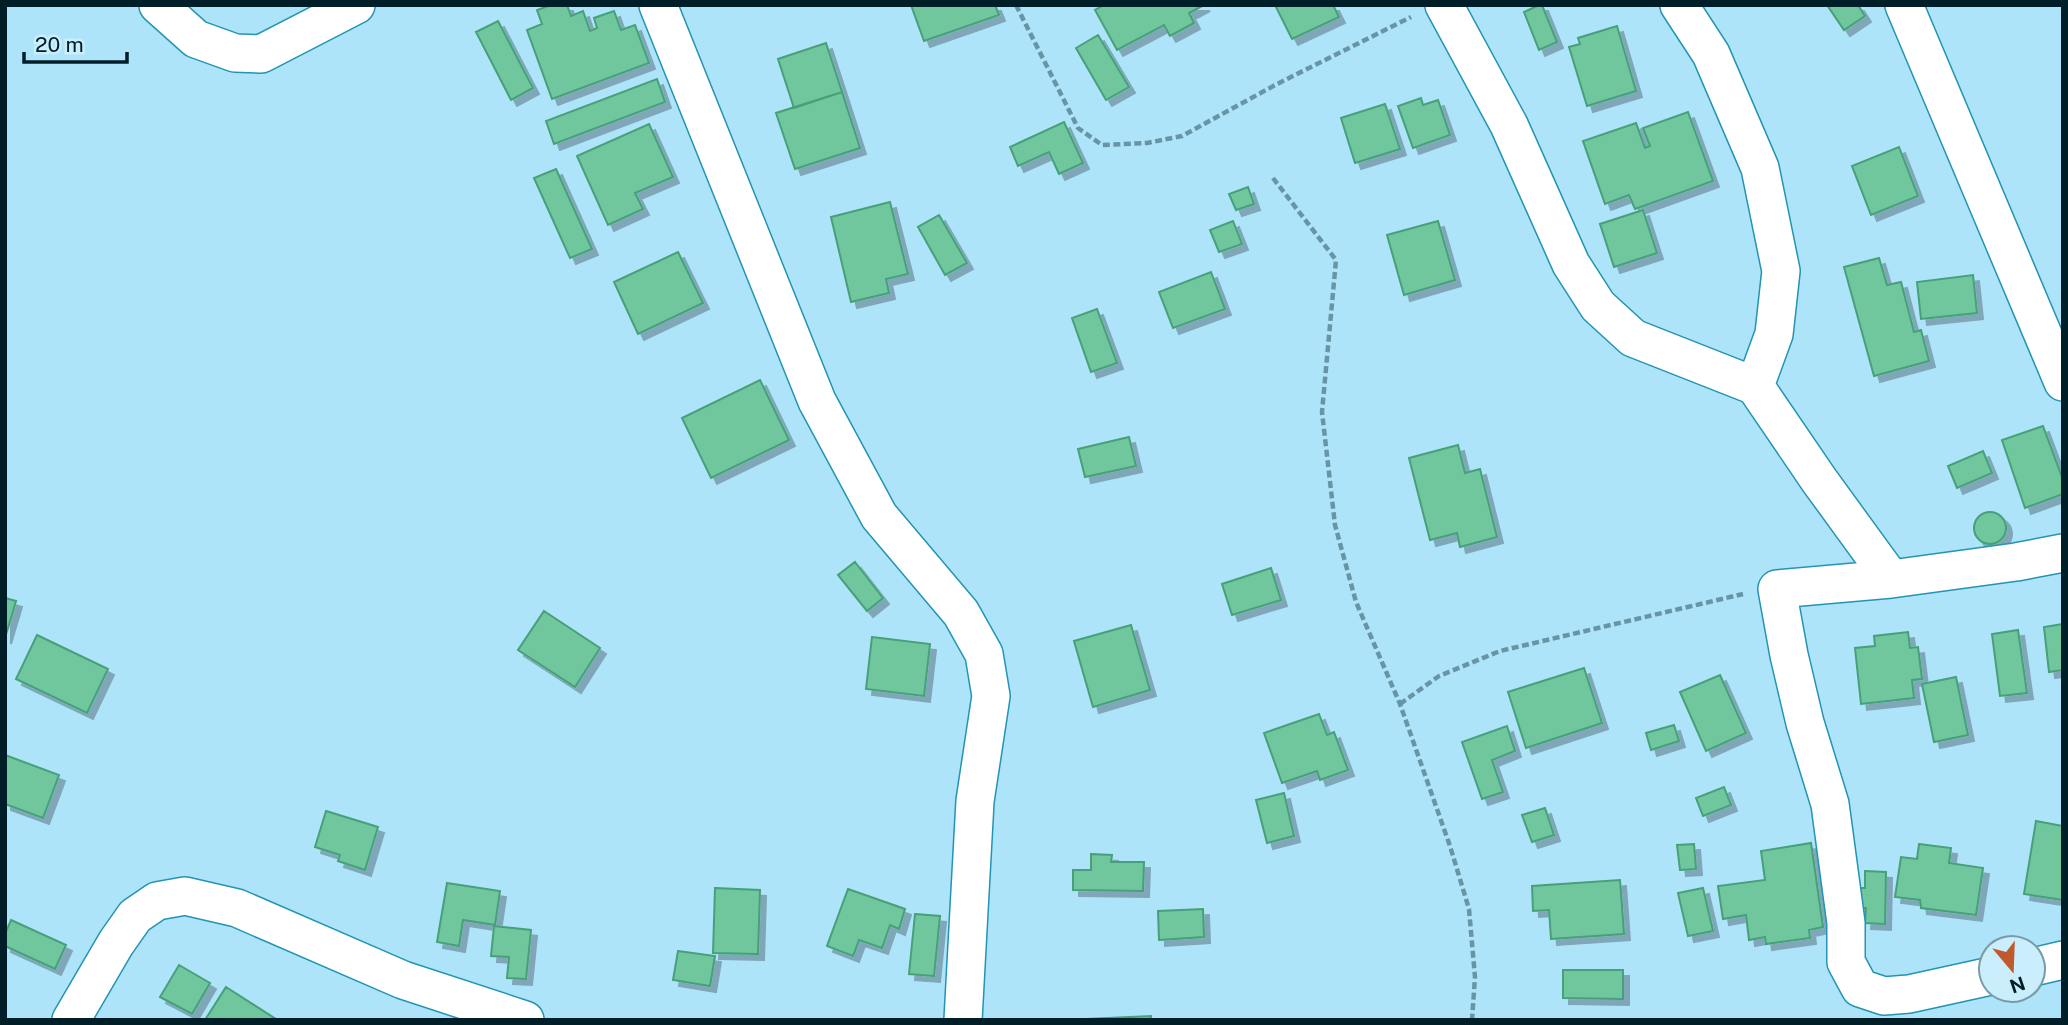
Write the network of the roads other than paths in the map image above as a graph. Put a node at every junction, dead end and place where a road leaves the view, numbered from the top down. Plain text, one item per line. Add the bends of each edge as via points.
1 (158, 5) edge
2 (356, 5) edge
3 (658, 5) edge
4 (1679, 5) edge
5 (1904, 5) edge
6 (1433, 8) edge
7 (2063, 382) edge
8 (1755, 386) junction
9 (2063, 553) edge
10 (1892, 579) junction
11 (1977, 979) edge
12 (71, 1020) edge
13 (525, 1020) edge
14 (963, 1020) edge

1 - 2 street via 196,39 235,53 261,54
3 - 14 street via 817,401 879,516 961,613 984,654 991,695 975,802
4 - 8 street via 1711,54 1760,168 1781,271 1774,334
5 - 7 street
6 - 8 street via 1509,125 1571,264 1598,306 1633,338
8 - 10 street
9 - 10 street
10 - 11 street via 1777,589 1804,723 1830,804 1846,923 1846,962 1860,988 1884,996
12 - 13 street via 135,916 157,901 186,896 237,908 403,980

